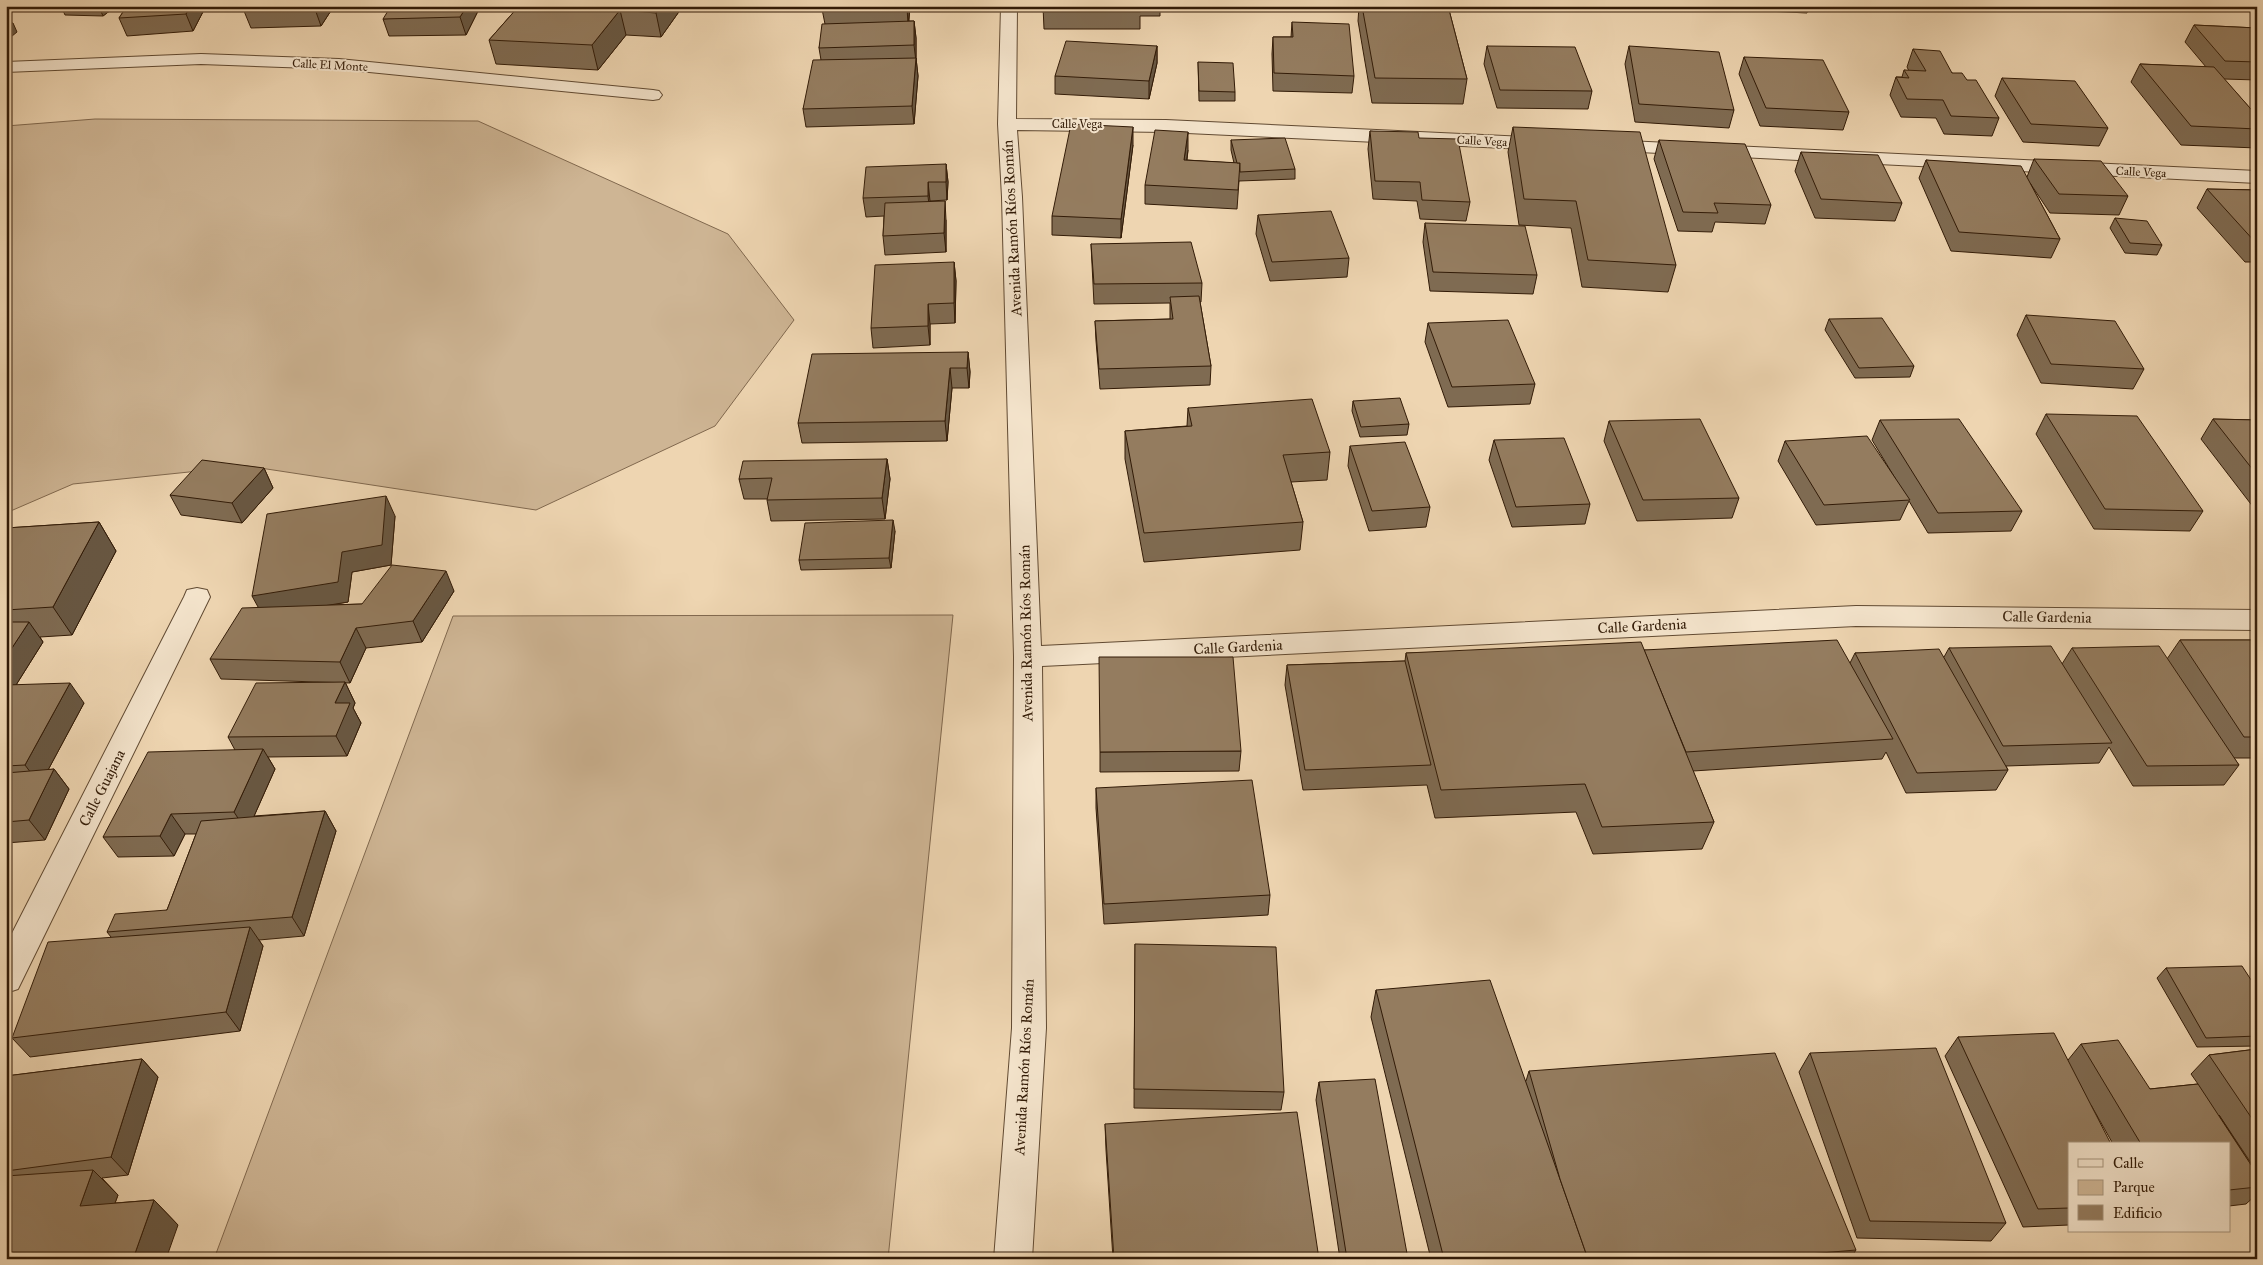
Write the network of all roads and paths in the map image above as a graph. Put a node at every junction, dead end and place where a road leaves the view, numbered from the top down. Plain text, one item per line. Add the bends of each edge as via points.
1 (1008, 6) edge
2 (6, 67) edge
3 (653, 95) dead end
4 (1006, 124) junction
5 (1571, 145) edge
6 (1591, 146) edge
7 (2257, 177) edge
8 (197, 597) dead end
9 (2257, 620) edge
10 (1028, 657) junction
11 (6, 979) edge
12 (1013, 1259) edge

1 - 4 street, Avenida Ramón Ríos Román
2 - 3 street, Calle El Monte via 201,59 319,63
4 - 5 street, Calle Vega via 1166,126
4 - 10 street, Avenida Ramón Ríos Román via 1012,197
6 - 7 street, Calle Vega
8 - 11 street, Calle Guajana
9 - 10 street, Calle Gardenia via 1856,616
10 - 12 street, Avenida Ramón Ríos Román via 1029,1028

